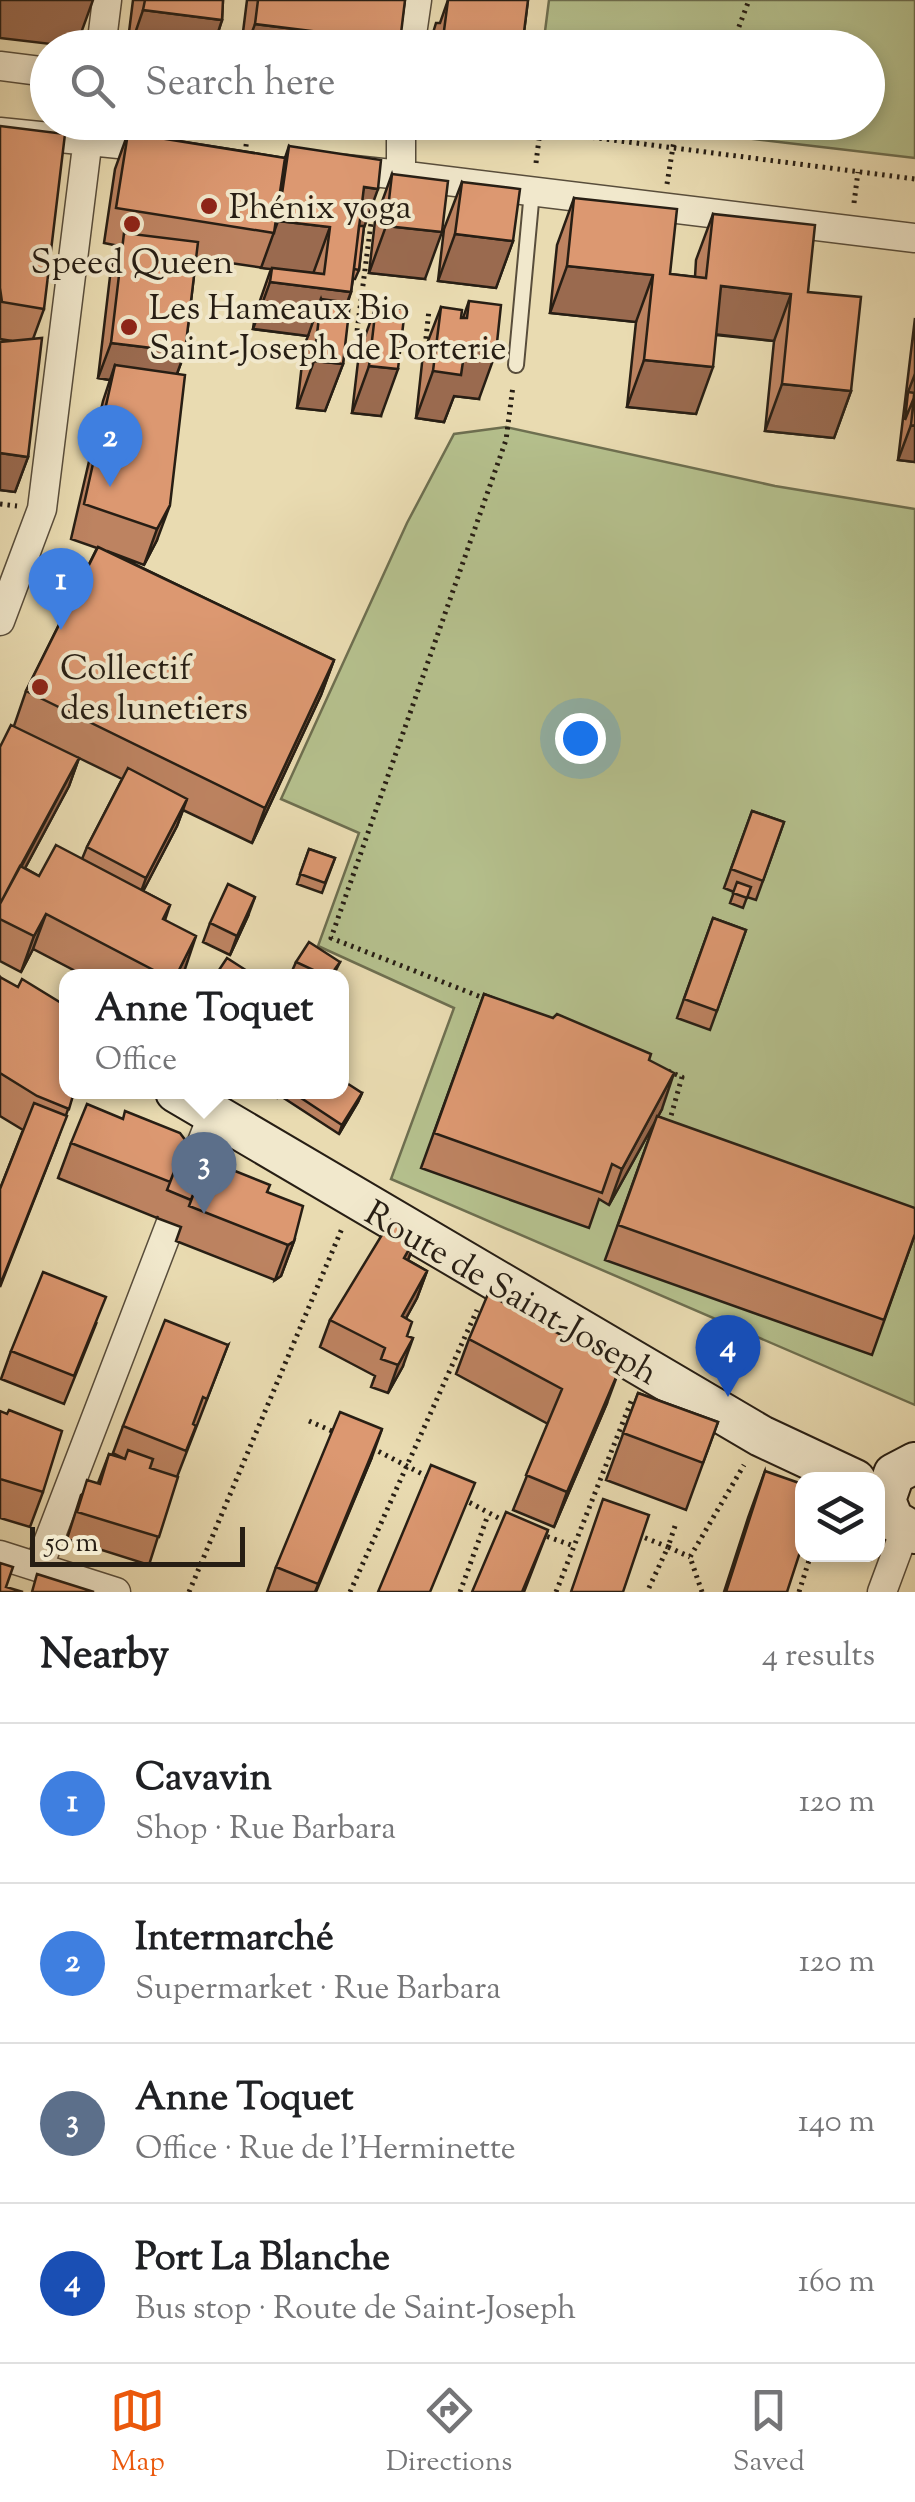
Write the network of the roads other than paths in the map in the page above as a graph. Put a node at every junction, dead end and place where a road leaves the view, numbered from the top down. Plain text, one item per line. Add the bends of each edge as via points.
1 (108, 0) edge
2 (417, 0) edge
3 (104, 30) edge
4 (413, 30) edge
5 (0, 66) edge
6 (30, 70) edge
7 (0, 132) edge
8 (30, 132) edge
9 (87, 140) edge
10 (129, 140) edge
11 (397, 140) edge
12 (185, 151) edge
13 (320, 166) edge
14 (389, 174) junction
15 (532, 191) junction
16 (915, 238) edge
17 (516, 364) road end
18 (0, 622) edge
19 (188, 1099) edge
20 (213, 1114) junction
21 (180, 1198) edge
22 (170, 1225) dead end
23 (915, 1462) edge
24 (842, 1472) edge
25 (885, 1478) edge
26 (885, 1507) edge
27 (910, 1532) edge
28 (0, 1555) edge
29 (39, 1566) junction
30 (116, 1592) edge
31 (882, 1592) edge

1 - 3 street
2 - 4 street
5 - 6 street
7 - 8 street
9 - 18 street via 42,509
10 - 12 street
11 - 14 street
13 - 14 street
14 - 15 street
15 - 16 street
15 - 17 lane
19 - 20 street, Route de Saint-Joseph
20 - 21 street
20 - 24 street, Route de Saint-Joseph via 761,1436
22 - 29 street
23 - 25 street
26 - 27 street
27 - 31 street
28 - 29 street
29 - 30 street

